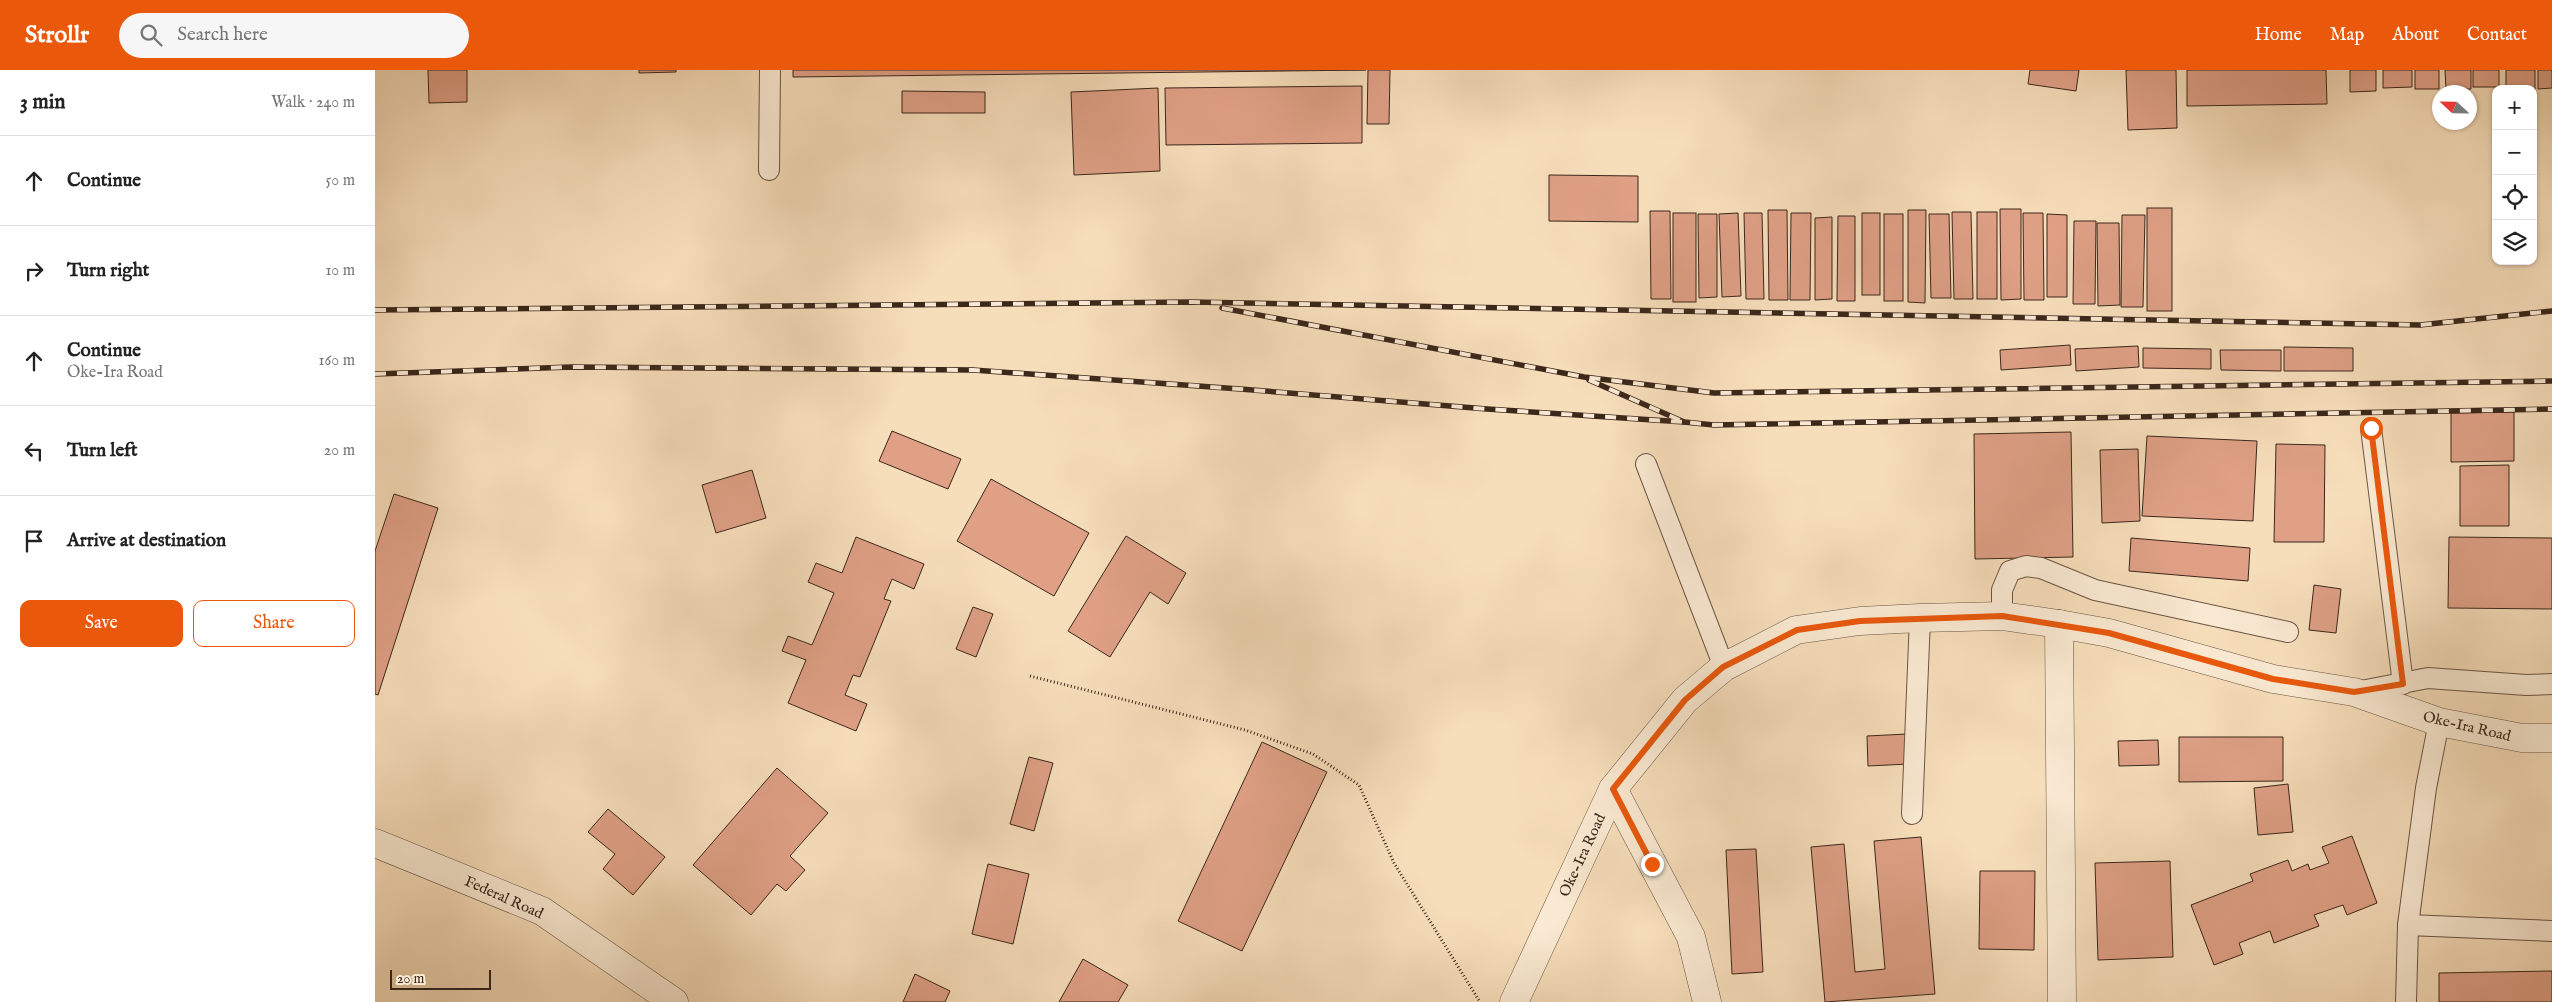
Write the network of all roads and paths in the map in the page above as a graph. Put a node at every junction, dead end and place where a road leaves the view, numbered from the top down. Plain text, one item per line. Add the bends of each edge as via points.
1 (770, 70) edge
2 (769, 170) dead end
3 (2371, 428) dead end
4 (1646, 464) dead end
5 (2002, 616) junction
6 (1920, 618) junction
7 (2059, 624) junction
8 (2288, 632) dead end
9 (1723, 667) junction
10 (1030, 676) dead end
11 (2403, 684) junction
12 (2552, 684) edge
13 (2354, 692) junction
14 (2439, 722) junction
15 (2552, 738) edge
16 (1613, 789) junction
17 (1912, 814) dead end
18 (375, 843) edge
19 (2408, 925) junction
20 (2552, 931) edge
21 (674, 1002) edge
22 (1480, 1002) edge
23 (1514, 1002) edge
24 (1707, 1002) edge
25 (2062, 1002) edge
26 (2406, 1002) edge

1 - 2 lane
3 - 11 lane
4 - 9 lane
5 - 6 street, Oke-Ira Road
5 - 7 street, Oke-Ira Road
5 - 8 lane via 2002,590 2010,571 2026,566 2041,568 2095,590
6 - 9 street, Oke-Ira Road via 1860,621 1797,630
6 - 17 lane
7 - 13 street, Oke-Ira Road via 2109,633 2273,679
7 - 25 street
9 - 16 street, Oke-Ira Road via 1685,700
10 - 22 path via 1245,730 1313,754 1359,785 1394,864
11 - 12 lane via 2428,678
11 - 13 lane
13 - 14 street, Oke-Ira Road
14 - 15 street, Oke-Ira Road via 2522,738
14 - 19 lane via 2426,788
16 - 23 street, Oke-Ira Road
16 - 24 street via 1691,937
18 - 21 street, Federal Road via 542,911
19 - 20 lane
19 - 26 lane

